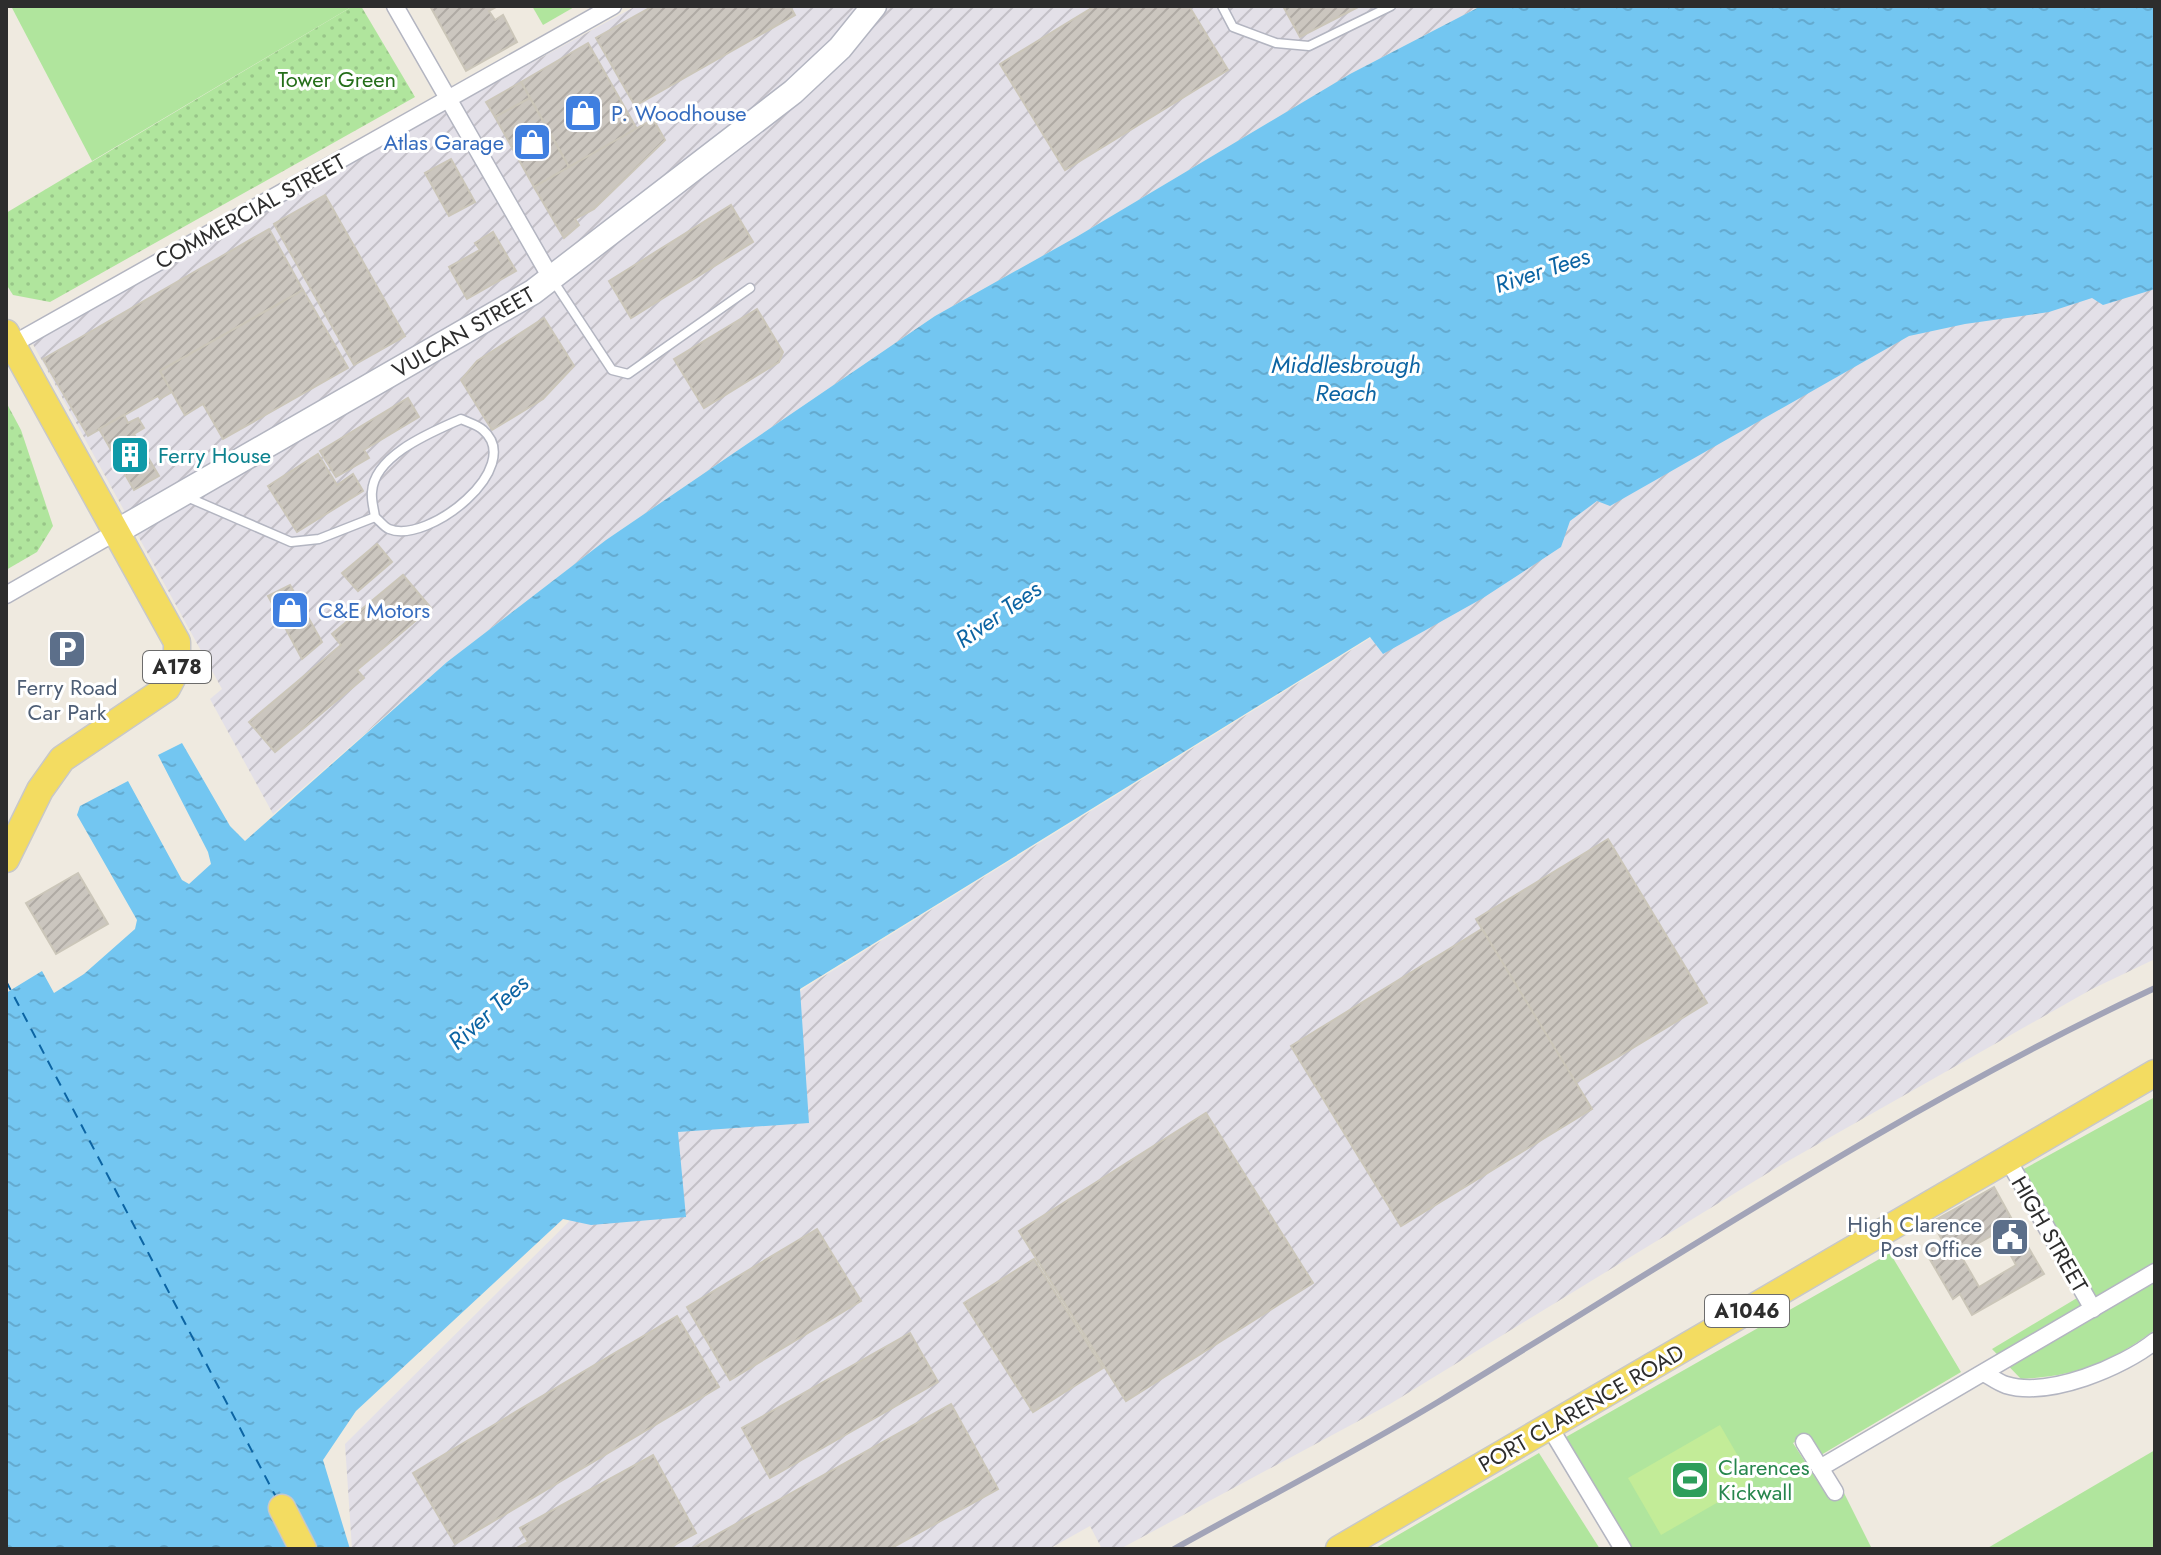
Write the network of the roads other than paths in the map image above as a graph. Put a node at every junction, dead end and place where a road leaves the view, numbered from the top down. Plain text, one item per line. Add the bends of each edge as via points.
1 (395, 6) edge
2 (613, 6) edge
3 (1222, 6) edge
4 (1391, 6) edge
5 (871, 7) edge
6 (448, 99) junction
7 (551, 278) junction
8 (750, 288) dead end
9 (8, 342) edge
10 (182, 495) junction
11 (375, 517) junction
12 (116, 532) junction
13 (6, 595) edge
14 (6, 859) edge
15 (2155, 1073) edge
16 (2008, 1160) junction
17 (2155, 1272) edge
18 (2093, 1309) junction
19 (2155, 1341) edge
20 (1984, 1373) junction
21 (1549, 1426) junction
22 (1804, 1442) dead end
23 (1820, 1468) junction
24 (1835, 1492) dead end
25 (282, 1508) dead end
26 (303, 1549) edge
27 (1339, 1549) edge
28 (1623, 1549) edge

1 - 6 street
2 - 6 street, COMMERCIAL STREET
3 - 4 lane via 1233,27 1276,43 1309,46
5 - 7 street, VULCAN STREET via 840,48 793,92
6 - 7 street
6 - 9 street, COMMERCIAL STREET
7 - 8 lane via 612,370 628,374
7 - 10 street, VULCAN STREET
9 - 12 main road, A178
10 - 11 lane via 291,542 319,539
10 - 12 street, VULCAN STREET
11 - 11 lane via 371,490 395,454 461,419 483,430 492,444 487,476 455,509 421,529 403,531 389,529
12 - 13 street, VULCAN STREET
12 - 14 main road, A178 via 177,642 177,669 167,688 51,771
15 - 16 main road, PORT CLARENCE ROAD / A1046
16 - 18 street, HIGH STREET
16 - 21 main road, PORT CLARENCE ROAD / A1046
17 - 18 street
18 - 20 street
19 - 20 street via 2127,1361 2077,1380 2020,1388
20 - 23 street
21 - 27 main road, PORT CLARENCE ROAD / A1046
21 - 28 street
22 - 23 street
23 - 24 street
25 - 26 main road

